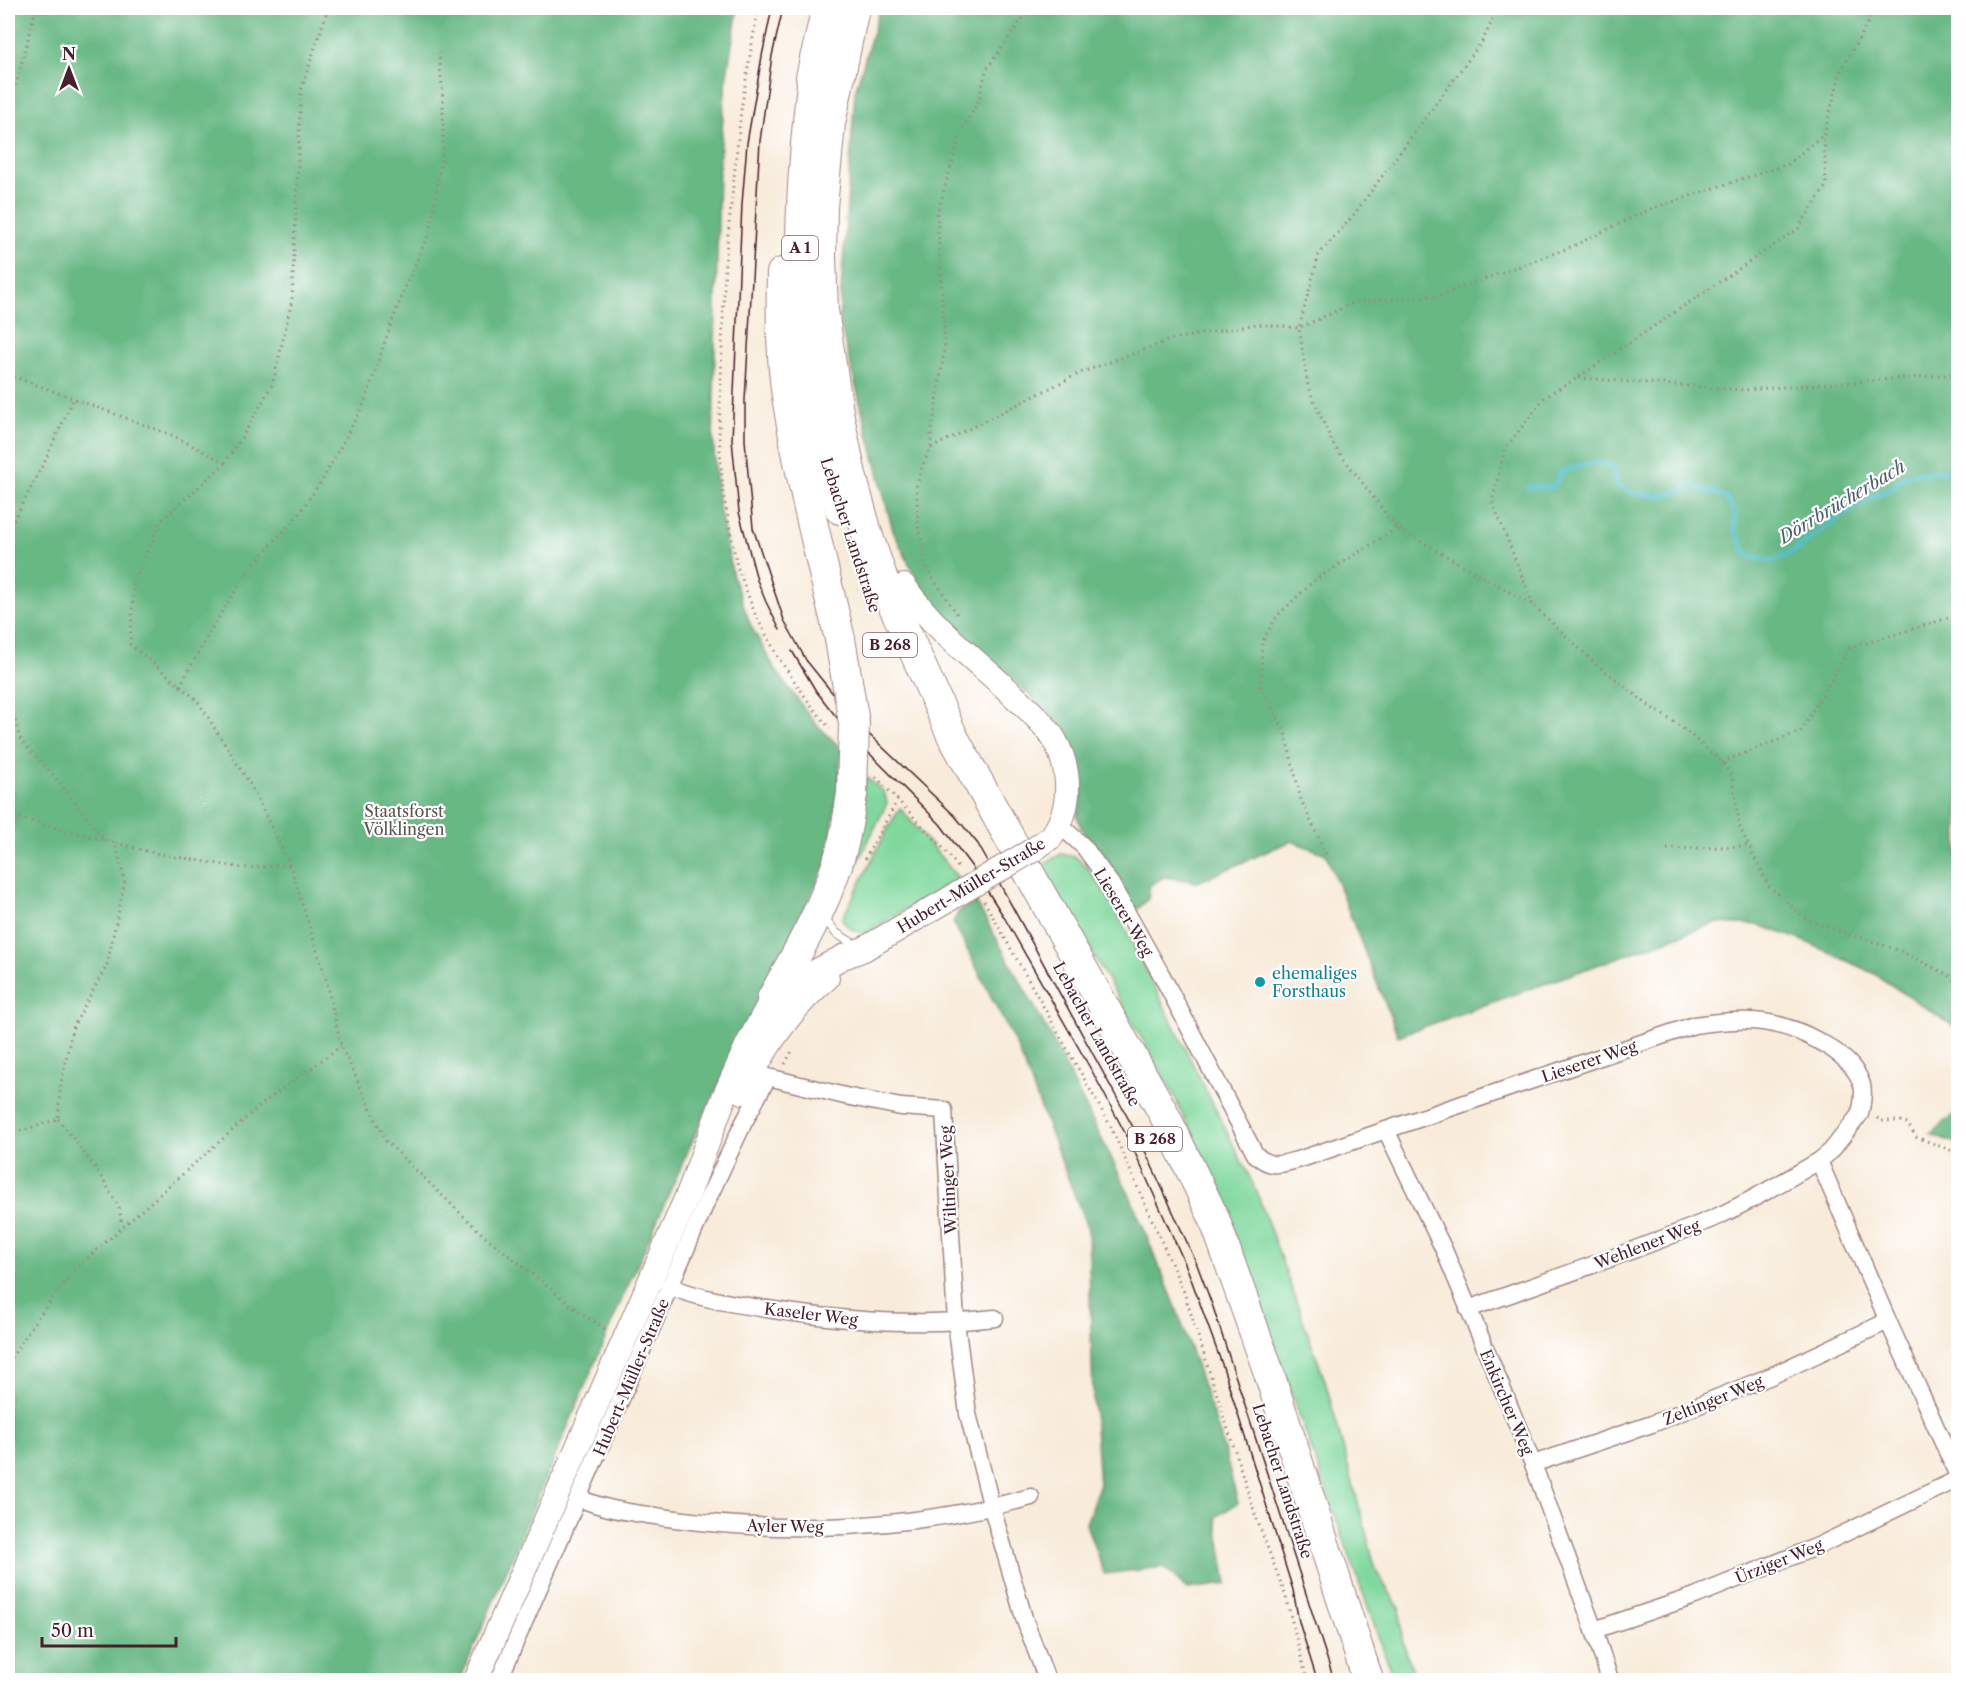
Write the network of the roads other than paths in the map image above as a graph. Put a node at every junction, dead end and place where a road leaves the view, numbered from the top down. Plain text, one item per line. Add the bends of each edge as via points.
1 (827, 8) edge
2 (854, 8) edge
3 (815, 58) junction
4 (820, 438) joint
5 (851, 475) junction
6 (904, 586) joint
7 (1055, 831) junction
8 (820, 910) junction
9 (864, 949) junction
10 (772, 999) junction
11 (760, 1075) junction
12 (1386, 1130) junction
13 (1819, 1161) junction
14 (689, 1192) junction
15 (669, 1286) junction
16 (1468, 1309) junction
17 (995, 1317) dead end
18 (1888, 1321) junction
19 (956, 1322) junction
20 (1533, 1464) junction
21 (1959, 1477) edge
22 (1031, 1497) dead end
23 (579, 1498) junction
24 (992, 1508) junction
25 (1594, 1630) junction
26 (476, 1680) edge
27 (499, 1680) edge
28 (1047, 1680) edge
29 (1346, 1680) edge
30 (1368, 1680) edge
31 (1610, 1680) edge

1 - 3 highway, A 1
2 - 5 highway, A 1 via 830,124 821,247 823,310
3 - 4 highway, A 1 via 802,174 800,261 809,382
3 - 8 highway, bridge via 790,169 781,318 787,395 840,639 854,723 852,794 842,849
4 - 29 highway, Lebacher Landstraße / B 268 via 870,598 931,736 1147,1124 1196,1226 1251,1380
5 - 6 highway via 871,506
5 - 30 highway, Lebacher Landstraße / B 268 via 874,560 953,736 1164,1114 1214,1218
6 - 7 main road, Hubert-Müller-Straße via 922,609 1053,737 1067,777 1066,807
7 - 9 main road, Hubert-Müller-Straße, bridge via 1033,850
7 - 12 street, Lieserer Weg via 1086,849 1111,884 1255,1154 1265,1163 1275,1165
8 - 9 lane via 836,933
8 - 10 highway
9 - 10 main road, Hubert-Müller-Straße
9 - 11 main road, Hubert-Müller-Straße via 800,1002 778,1030
10 - 14 main road, Hubert-Müller-Straße via 725,1095
11 - 14 main road, Hubert-Müller-Straße
11 - 15 street, Hubert-Müller-Straße via 738,1134
11 - 19 street, Wiltinger Weg via 901,1107 944,1110
12 - 13 street, Lieserer Weg via 1694,1025 1730,1020 1764,1022 1788,1028 1832,1049 1852,1067 1862,1084 1860,1114
12 - 16 street, Enkircher Weg
13 - 16 street, Wehlener Weg via 1714,1217 1597,1264
13 - 18 street
14 - 26 main road, Hubert-Müller-Straße
15 - 19 street, Kaseler Weg via 734,1304 803,1315 878,1322
15 - 23 street, Hubert-Müller-Straße
16 - 20 street, Enkircher Weg
17 - 19 street
18 - 20 street, Zeltinger Weg via 1739,1390
18 - 21 street
19 - 24 street, Wiltinger Weg via 969,1414
20 - 25 street, Enkircher Weg
21 - 25 street, Ürziger Weg via 1818,1546 1695,1596
22 - 24 street
23 - 24 street, Ayler Weg via 608,1509 762,1527 903,1522
23 - 27 street, Hubert-Müller-Straße
24 - 28 street, Wiltinger Weg via 1024,1618
25 - 31 street, Enkircher Weg

